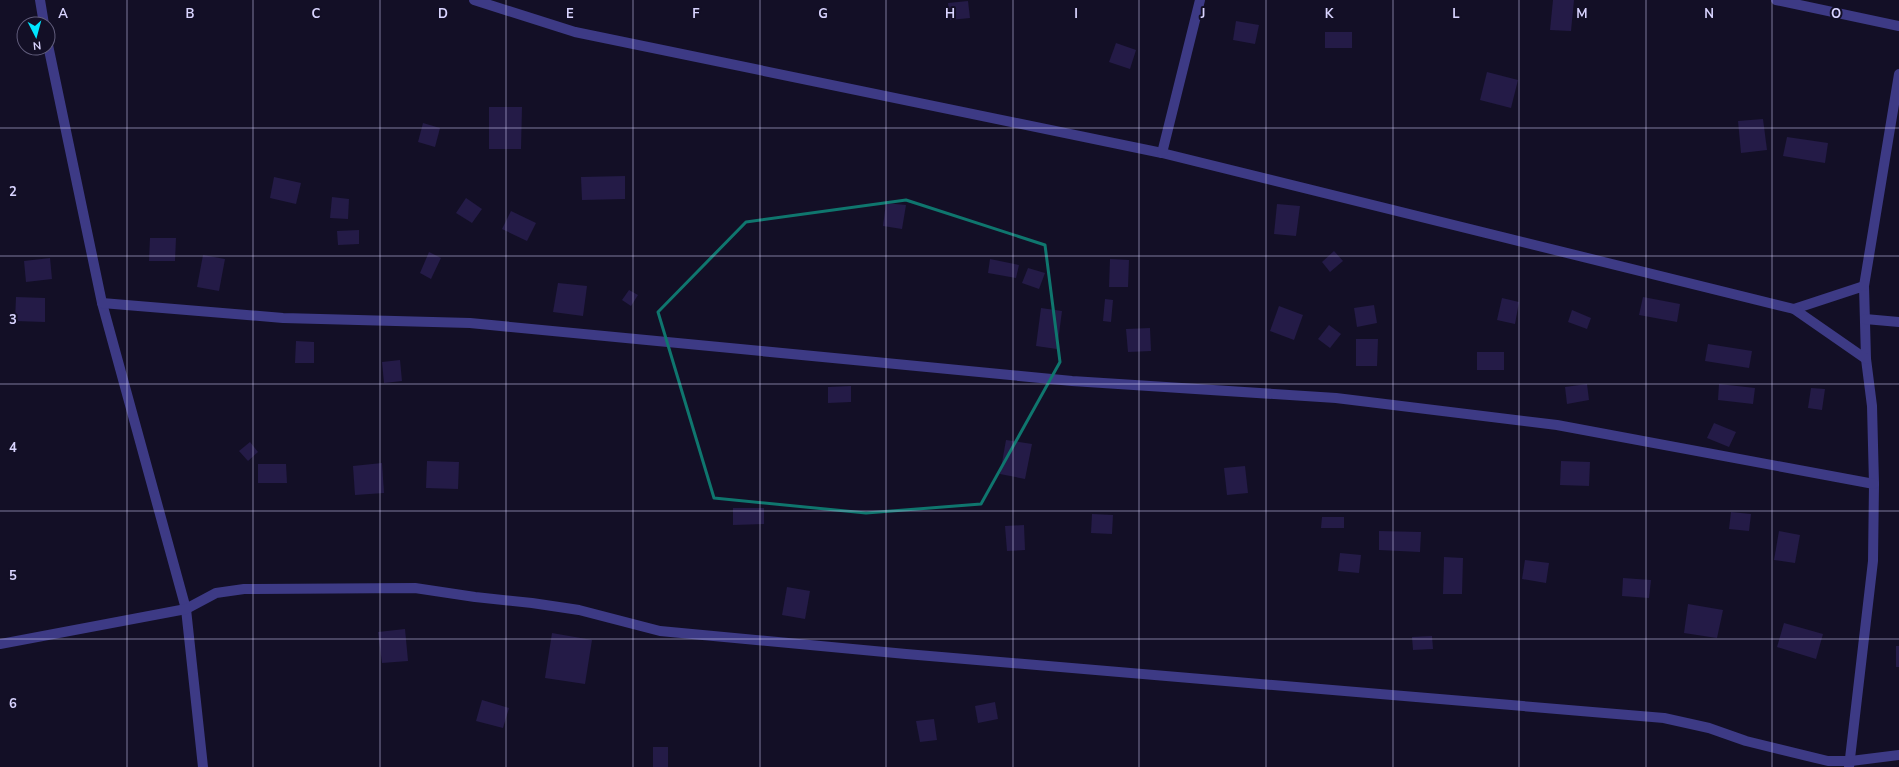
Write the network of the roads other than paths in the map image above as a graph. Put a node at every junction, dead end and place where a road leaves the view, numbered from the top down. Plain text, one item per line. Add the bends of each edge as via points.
1 (40, 0) edge
2 (474, 0) edge
3 (1200, 0) edge
4 (1776, 0) edge
5 (43, 16) edge
6 (1899, 26) edge
7 (50, 56) edge
8 (1899, 74) edge
9 (1162, 152) junction
10 (1864, 286) junction
11 (102, 303) junction
12 (1794, 309) junction
13 (1865, 319) junction
14 (1899, 322) edge
15 (1866, 359) junction
16 (1874, 484) junction
17 (186, 609) junction
18 (0, 644) edge
19 (1899, 755) edge
20 (1850, 764) edge
21 (203, 767) edge

1 - 5 street
2 - 9 street via 575,32
3 - 9 street
4 - 6 street
7 - 11 street
8 - 10 street
9 - 12 street
10 - 12 street
10 - 13 street
11 - 16 street via 283,318 470,323 1072,381 1336,398 1557,425
11 - 17 street
12 - 15 street
13 - 14 street
13 - 15 street
15 - 16 street via 1872,406
16 - 20 street via 1873,561
17 - 18 street
17 - 20 street via 216,592 244,589 415,588 580,610 660,631 1664,718 1709,728 1746,741 1808,757
17 - 21 street
19 - 20 street

